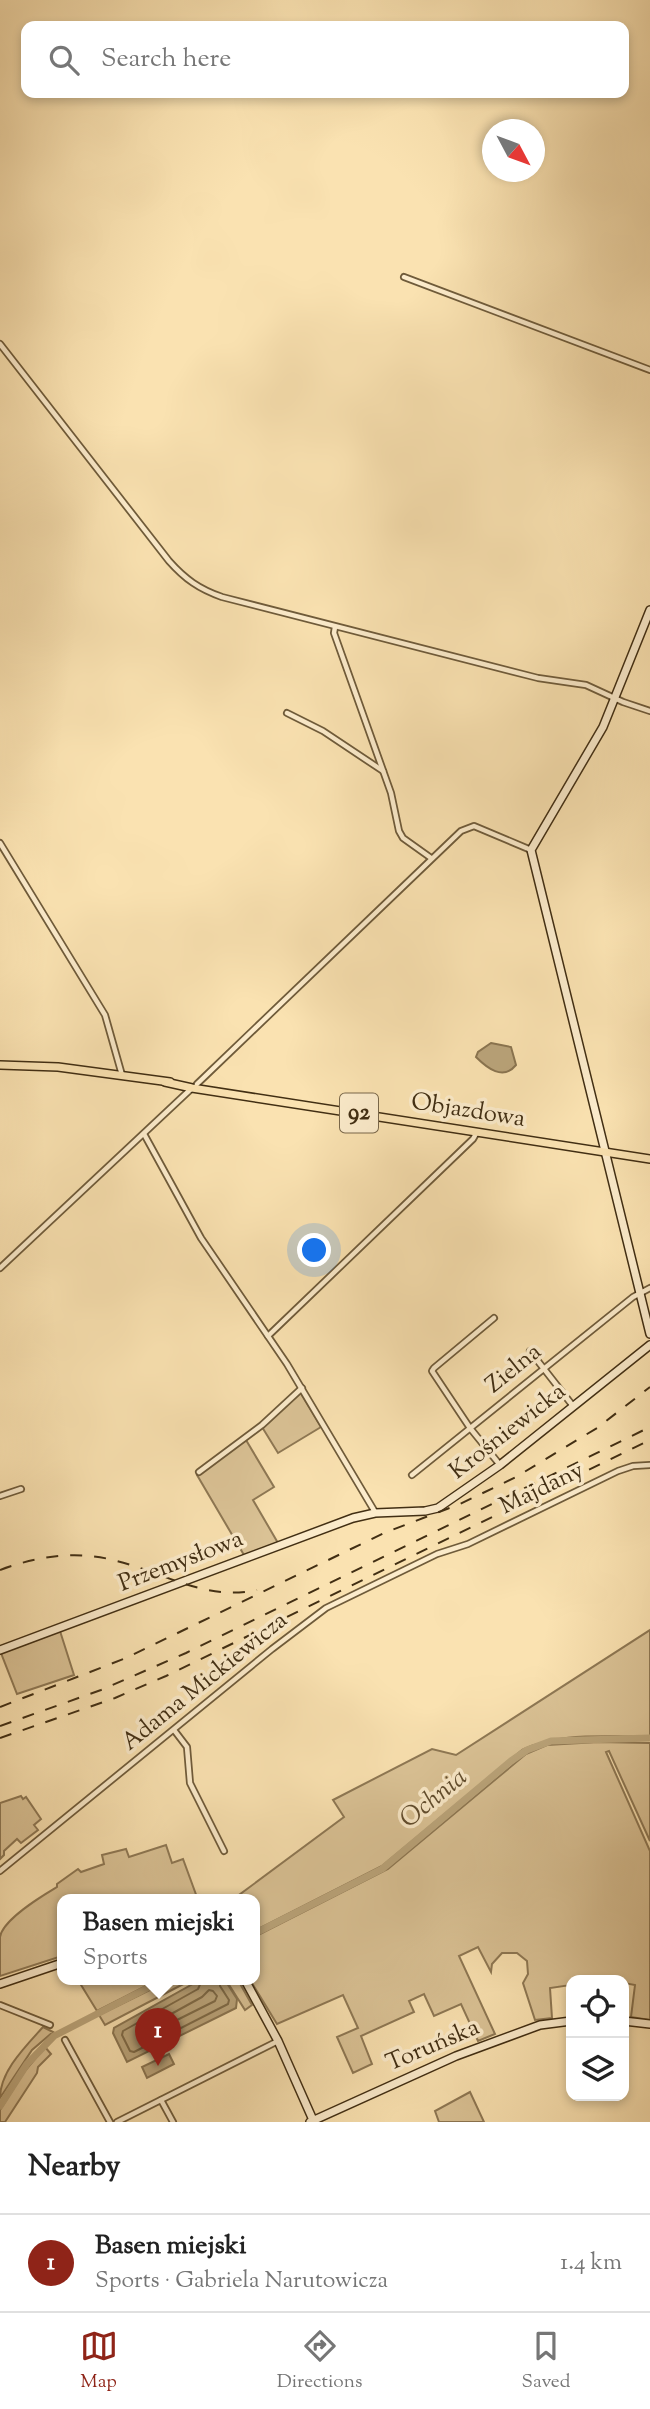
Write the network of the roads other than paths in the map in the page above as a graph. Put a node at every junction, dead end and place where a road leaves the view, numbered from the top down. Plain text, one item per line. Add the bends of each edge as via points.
1 (404, 277) dead end
2 (0, 344) edge
3 (650, 370) edge
4 (650, 610) edge
5 (335, 626) junction
6 (616, 699) junction
7 (650, 711) edge
8 (287, 713) dead end
9 (383, 771) junction
10 (0, 843) edge
11 (531, 850) junction
12 (431, 858) junction
13 (0, 1065) edge
14 (122, 1075) junction
15 (194, 1086) junction
16 (477, 1132) junction
17 (144, 1134) junction
18 (605, 1153) junction
19 (650, 1160) edge
20 (0, 1268) edge
21 (650, 1288) edge
22 (640, 1294) junction
23 (494, 1318) dead end
24 (650, 1334) edge
25 (268, 1336) junction
26 (650, 1345) edge
27 (530, 1351) dead end
28 (543, 1368) junction
29 (302, 1388) junction
30 (573, 1407) junction
31 (470, 1428) junction
32 (500, 1465) junction
33 (650, 1465) edge
34 (199, 1472) dead end
35 (412, 1475) dead end
36 (21, 1489) dead end
37 (0, 1496) edge
38 (375, 1513) junction
39 (450, 1549) joint
40 (0, 1650) edge
41 (174, 1730) junction
42 (224, 1851) dead end
43 (0, 1871) edge
44 (57, 1966) edge
45 (0, 1984) edge
46 (248, 1985) edge
47 (0, 2005) edge
48 (566, 2022) edge
49 (629, 2022) edge
50 (650, 2024) edge
51 (50, 2025) dead end
52 (65, 2040) dead end
53 (278, 2041) junction
54 (161, 2100) junction
55 (312, 2121) edge
56 (110, 2122) edge
57 (117, 2122) edge
58 (173, 2122) edge

1 - 3 street
2 - 5 street via 186,580 222,597
4 - 6 street
5 - 6 street via 538,678 586,685
5 - 9 street
6 - 7 street
6 - 11 street
8 - 9 street
9 - 12 street via 399,831
10 - 14 street via 105,1015
11 - 12 street via 474,826 461,831
11 - 18 street
12 - 15 street
13 - 14 main road, Objazdowa / 92
14 - 15 main road, Objazdowa / 92
15 - 16 main road, Objazdowa / 92
15 - 17 street
16 - 18 main road, Objazdowa / 92
16 - 25 street
17 - 20 street
17 - 25 street via 201,1238
18 - 19 main road, Objazdowa / 92
18 - 22 street
21 - 22 street, Zielna
22 - 24 street
22 - 28 street, Zielna
23 - 31 street via 432,1371
25 - 29 street
26 - 30 street, Krośniewicka
27 - 28 street
28 - 30 street
28 - 31 street, Zielna
29 - 34 street
29 - 38 street
30 - 32 street, Krośniewicka
31 - 32 street
31 - 35 street, Zielna
32 - 38 street, Krośniewicka via 434,1510
33 - 39 street, Majdany via 618,1471
36 - 37 street
38 - 40 street, Przemysłowa
39 - 41 street, Adama Mickiewicza via 327,1608
41 - 42 street via 187,1747 190,1783
41 - 43 street, Adama Mickiewicza
44 - 45 street
46 - 53 street
47 - 51 street
48 - 55 street, Toruńska via 534,2027 456,2056
49 - 50 street
52 - 56 street
53 - 54 street
53 - 55 street
54 - 57 street
54 - 58 street

